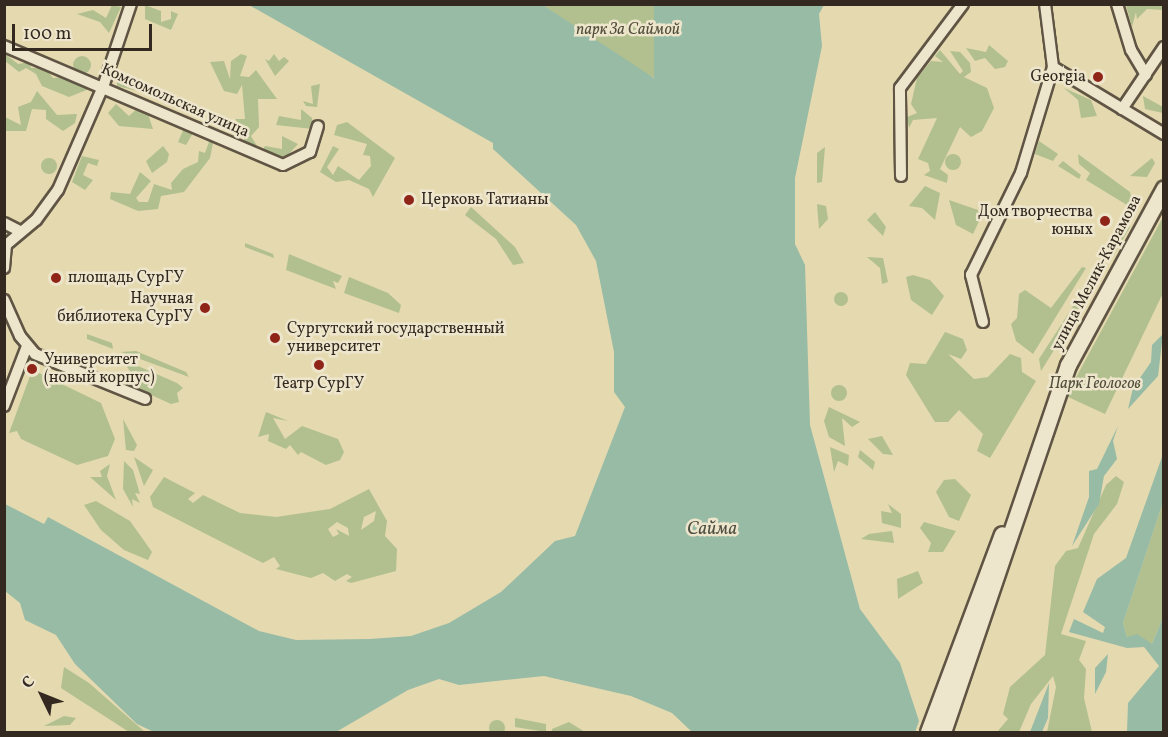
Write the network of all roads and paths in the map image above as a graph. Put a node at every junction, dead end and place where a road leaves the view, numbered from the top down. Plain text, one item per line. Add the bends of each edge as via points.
1 (963, 4) edge
2 (1045, 4) edge
3 (1117, 4) edge
4 (129, 7) edge
5 (4, 46) edge
6 (1164, 47) edge
7 (1053, 67) junction
8 (1146, 75) junction
9 (104, 84) junction
10 (1122, 109) junction
11 (318, 126) dead end
12 (1164, 134) edge
13 (901, 176) dead end
14 (1164, 188) edge
15 (4, 223) edge
16 (18, 230) junction
17 (5, 244) edge
18 (4, 268) edge
19 (4, 300) edge
20 (983, 322) dead end
21 (27, 346) junction
22 (145, 399) dead end
23 (4, 406) edge
24 (951, 687) junction
25 (928, 732) edge
26 (943, 732) edge

1 - 13 street via 900,88
2 - 7 street
3 - 8 street via 1131,50
4 - 9 street
5 - 9 street, Комсомольская улица
6 - 8 street
7 - 10 street
7 - 20 street via 1020,173 971,275
8 - 10 street
9 - 11 street, Комсомольская улица via 283,165 300,160 319,136
9 - 16 street via 51,202
10 - 12 street
14 - 24 main road, улица Мелик-Карамова via 1068,365
15 - 16 street
16 - 17 street
17 - 18 street
19 - 21 street
21 - 22 street via 46,359
21 - 23 street
24 - 25 main road, улица Мелик-Карамова
24 - 26 main road, улица Мелик-Карамова

